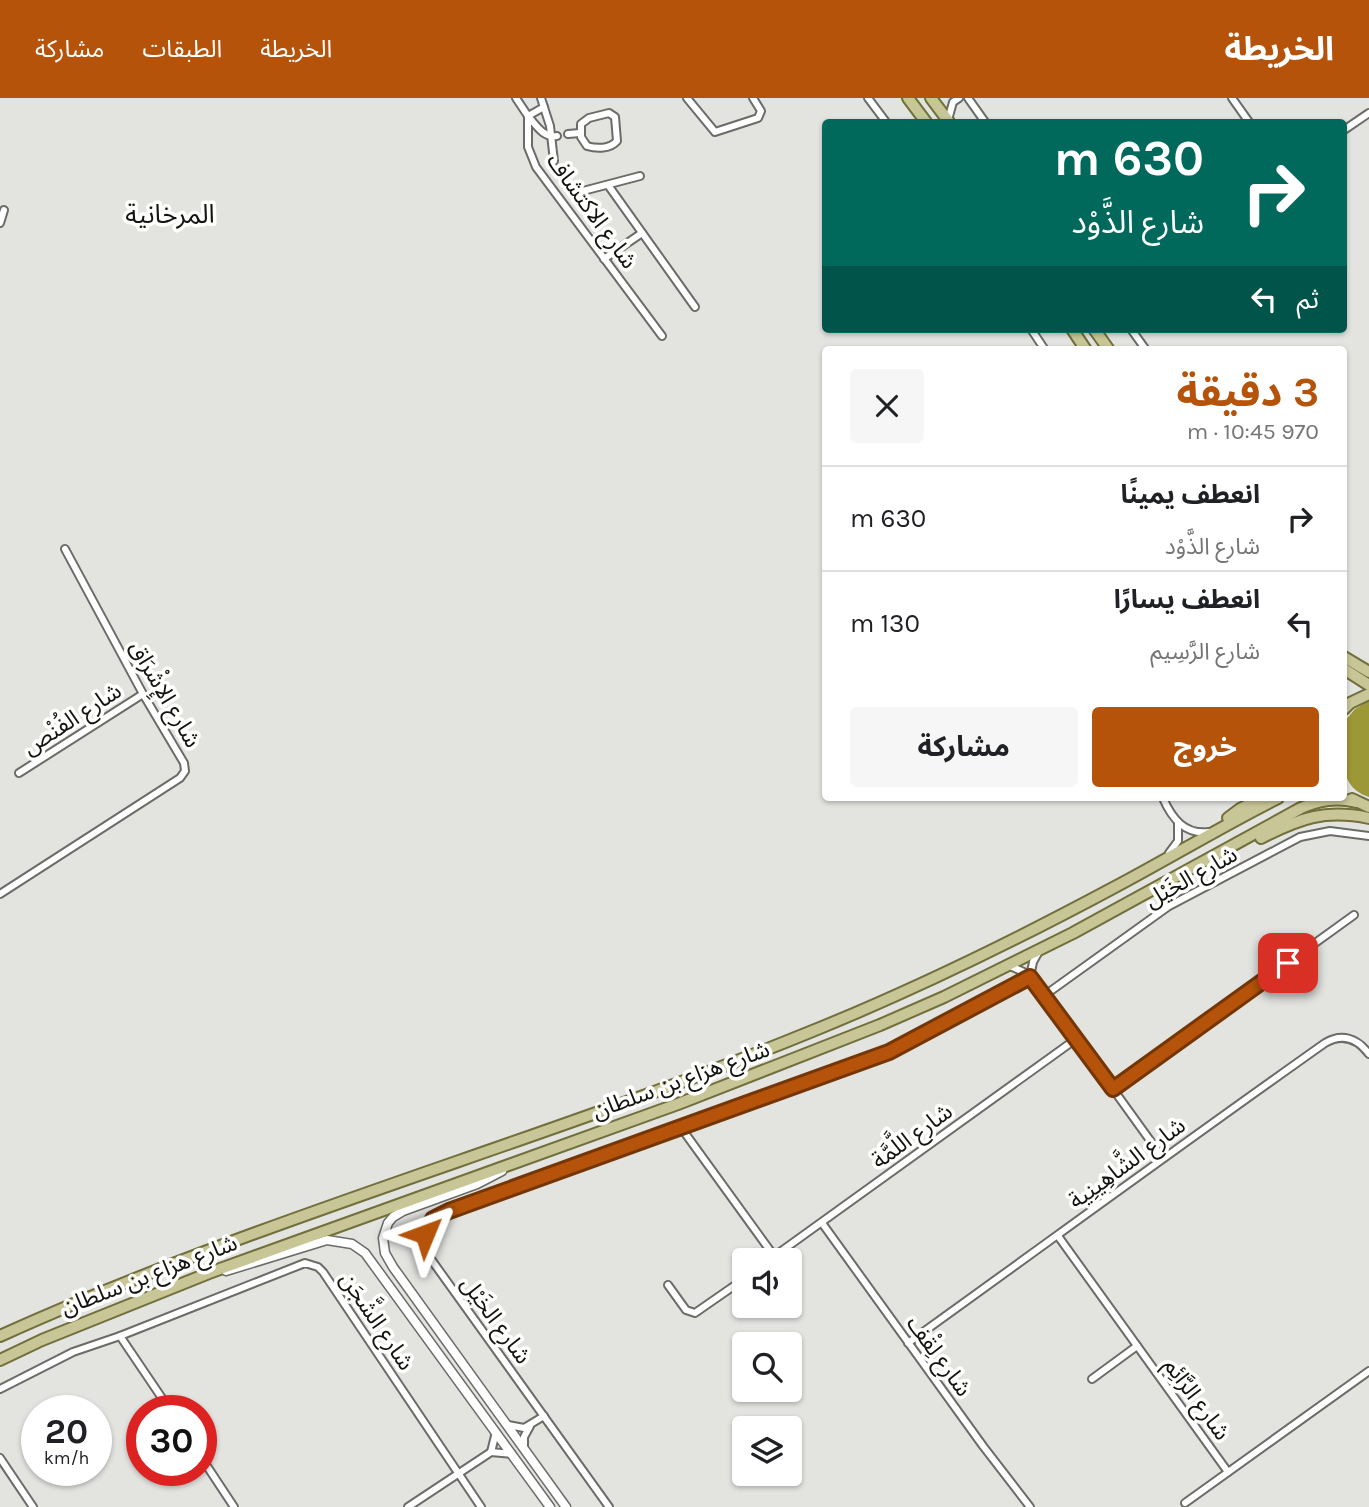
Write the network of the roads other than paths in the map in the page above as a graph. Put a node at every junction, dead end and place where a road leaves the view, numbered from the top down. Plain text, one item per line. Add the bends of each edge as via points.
1 (516, 98) edge
2 (541, 98) edge
3 (687, 98) edge
4 (753, 98) edge
5 (868, 98) edge
6 (908, 98) edge
7 (968, 98) edge
8 (1232, 98) edge
9 (932, 99) edge
10 (956, 100) edge
11 (544, 107) junction
12 (1369, 113) edge
13 (528, 116) junction
14 (884, 119) edge
15 (924, 119) edge
16 (946, 119) edge
17 (949, 119) edge
18 (983, 119) edge
19 (1247, 119) edge
20 (1347, 128) edge
21 (580, 133) junction
22 (568, 134) dead end
23 (554, 136) junction
24 (554, 161) dead end
25 (640, 177) dead end
26 (608, 185) junction
27 (583, 191) dead end
28 (4, 210) dead end
29 (0, 223) edge
30 (642, 233) junction
31 (604, 259) junction
32 (695, 307) dead end
33 (662, 336) dead end
34 (65, 549) dead end
35 (1347, 659) edge
36 (1347, 671) edge
37 (1369, 672) edge
38 (1369, 685) edge
39 (143, 694) junction
40 (1369, 694) edge
41 (1347, 706) edge
42 (19, 774) dead end
43 (1347, 795) edge
44 (1347, 800) edge
45 (1165, 801) edge
46 (1256, 801) edge
47 (1272, 801) edge
48 (1323, 801) edge
49 (1356, 802) junction
50 (1369, 807) edge
51 (1369, 818) edge
52 (1178, 823) junction
53 (1218, 830) junction
54 (1369, 836) edge
55 (1232, 846) junction
56 (1161, 863) junction
57 (0, 894) edge
58 (1354, 915) dead end
59 (1041, 949) junction
60 (1008, 966) junction
61 (1030, 977) junction
62 (1045, 995) junction
63 (1076, 1039) junction
64 (1369, 1054) edge
65 (1113, 1089) junction
66 (682, 1129) junction
67 (1162, 1157) junction
68 (513, 1163) junction
69 (822, 1223) junction
70 (1058, 1236) junction
71 (764, 1248) edge
72 (786, 1248) edge
73 (209, 1273) junction
74 (668, 1285) dead end
75 (732, 1287) edge
76 (0, 1336) edge
77 (120, 1336) junction
78 (908, 1343) junction
79 (1137, 1346) junction
80 (0, 1360) edge
81 (1369, 1371) edge
82 (1092, 1379) dead end
83 (0, 1389) edge
84 (160, 1395) edge
85 (544, 1416) junction
86 (508, 1425) junction
87 (530, 1426) junction
88 (496, 1432) junction
89 (524, 1449) junction
90 (491, 1452) junction
91 (512, 1454) junction
92 (0, 1458) edge
93 (1228, 1472) junction
94 (459, 1474) junction
95 (217, 1481) edge
96 (1185, 1503) dead end
97 (33, 1507) edge
98 (234, 1507) edge
99 (408, 1507) edge
100 (481, 1507) edge
101 (550, 1507) edge
102 (566, 1507) edge
103 (609, 1507) edge
104 (1030, 1507) edge

1 - 13 street
2 - 11 street
3 - 4 street via 712,131 719,132 758,118 761,111
5 - 14 street
6 - 15 main road
7 - 18 street
8 - 19 street
9 - 10 street
9 - 16 main road
10 - 17 street
11 - 13 street
11 - 23 street
12 - 20 street
13 - 23 street
13 - 31 street, شارع الاكتشاف via 528,147 536,167
21 - 21 street via 592,148 610,146 618,139 615,117 609,113 584,121
21 - 22 street
23 - 24 street
25 - 26 street
26 - 27 street
26 - 30 street
28 - 29 street
30 - 31 street
30 - 32 street
31 - 33 street, شارع الاكتشاف
34 - 39 street, شارع الإِشْرَاق
35 - 37 main road
36 - 38 main road
39 - 42 street, شارع الفُنْص
39 - 57 street, شارع الإِشْرَاق via 186,771
40 - 41 main road
43 - 49 main road
44 - 49 main road, شارع هزاع بن سلطان
45 - 52 street
46 - 53 main road
47 - 53 main road, شارع هزاع بن سلطان
48 - 55 main road, شارع هزاع بن سلطان
49 - 50 main road
51 - 55 main road via 1339,814 1308,817
52 - 53 street via 1193,832
52 - 56 street via 1178,841
53 - 56 main road, شارع هزاع بن سلطان
54 - 62 street, شارع الخَيْل via 1331,831 1300,837 1169,906
55 - 59 main road, شارع هزاع بن سلطان
56 - 76 main road, شارع هزاع بن سلطان via 988,952 811,1031 209,1251
58 - 65 street
59 - 60 main road, شارع هزاع بن سلطان
59 - 61 street
60 - 61 street
60 - 68 main road, شارع هزاع بن سلطان via 748,1079
61 - 62 street
61 - 66 street, شارع الخَيْل via 889,1052
62 - 63 street
63 - 65 street
63 - 69 street, شارع اللَّمَّة
64 - 67 street, شارع الشَّاهِينِية via 1350,1038 1329,1040
65 - 67 street
66 - 71 street
66 - 85 street, شارع الخَيْل via 449,1211 428,1226 424,1243 428,1255
67 - 70 street, شارع الشَّاهِينِية
68 - 73 main road, شارع هزاع بن سلطان
68 - 86 street via 485,1181 397,1214 383,1238 393,1267
69 - 72 street, شارع اللَّمَّة
69 - 78 street, شارع لِقْف
70 - 78 street, شارع الشَّاهِينِية
70 - 79 street, شارع الرَّائِم
73 - 80 main road, شارع هزاع بن سلطان
73 - 88 street via 239,1269 327,1240 359,1248 372,1259
74 - 75 street via 687,1310 695,1312
77 - 83 street, شارع الشَّجَن via 61,1357
77 - 84 street
77 - 94 street, شارع الشَّجَن via 312,1264 323,1272
78 - 104 street, شارع لِقْف
79 - 82 street, شارع الرَّائِم
79 - 93 street, شارع الرَّائِم
81 - 93 street
85 - 87 street
85 - 103 street, شارع الخَيْل
86 - 87 street
86 - 89 street
87 - 89 street
88 - 90 street
88 - 91 street
89 - 102 street
90 - 91 street
90 - 94 street
91 - 101 street
92 - 97 street
93 - 96 street
94 - 99 street
94 - 100 street, شارع الشَّجَن
95 - 98 street

